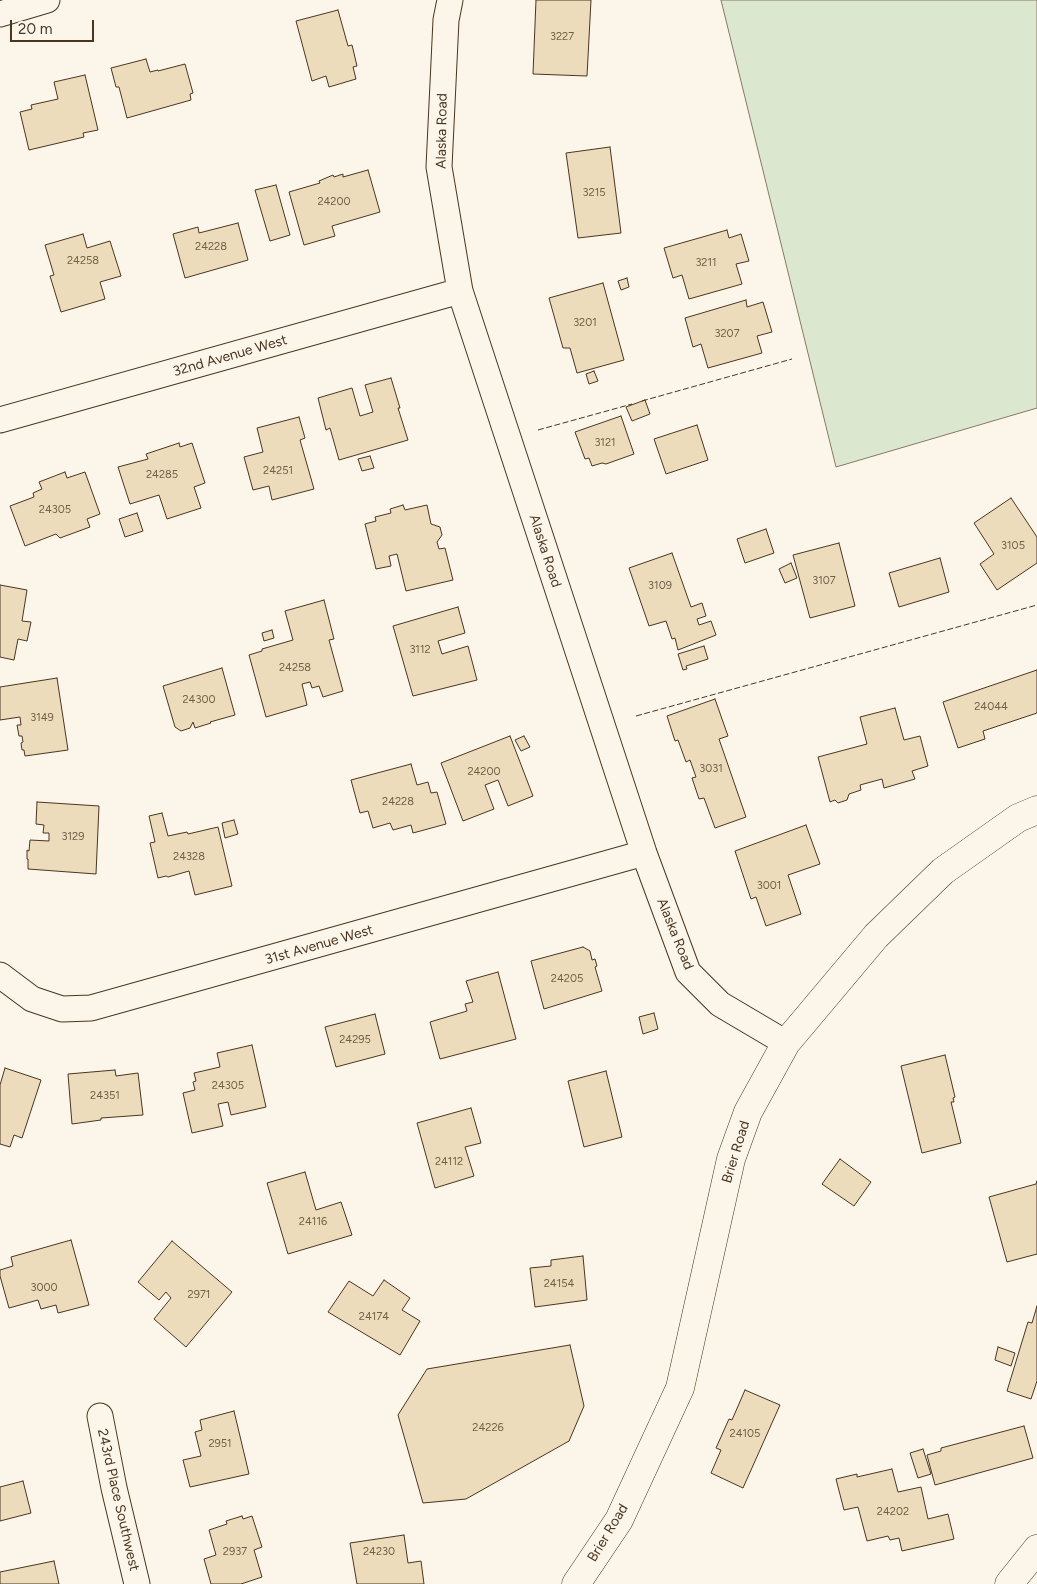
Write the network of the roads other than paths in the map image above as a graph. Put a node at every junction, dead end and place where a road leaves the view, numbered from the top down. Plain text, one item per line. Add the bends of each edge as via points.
1 (47, 0) edge
2 (450, 0) edge
3 (0, 14) edge
4 (460, 291) junction
5 (0, 420) edge
6 (1037, 810) edge
7 (644, 854) junction
8 (0, 975) edge
9 (786, 1043) junction
10 (100, 1416) dead end
11 (1037, 1549) edge
12 (137, 1584) edge
13 (576, 1584) edge
14 (1009, 1584) edge

1 - 3 street
2 - 4 street, Alaska Road via 446,20 439,167
4 - 5 street, 32nd Avenue West
4 - 7 street, Alaska Road
6 - 9 main road, Brier Road via 1018,818 939,875 876,936
7 - 8 street, 31st Avenue West via 91,1008 62,1009 32,999
7 - 9 street, Alaska Road via 688,972 720,1004
9 - 13 main road, Brier Road via 748,1112 731,1159 680,1388 619,1520
10 - 12 street, 243rd Place Southwest
11 - 14 main road

